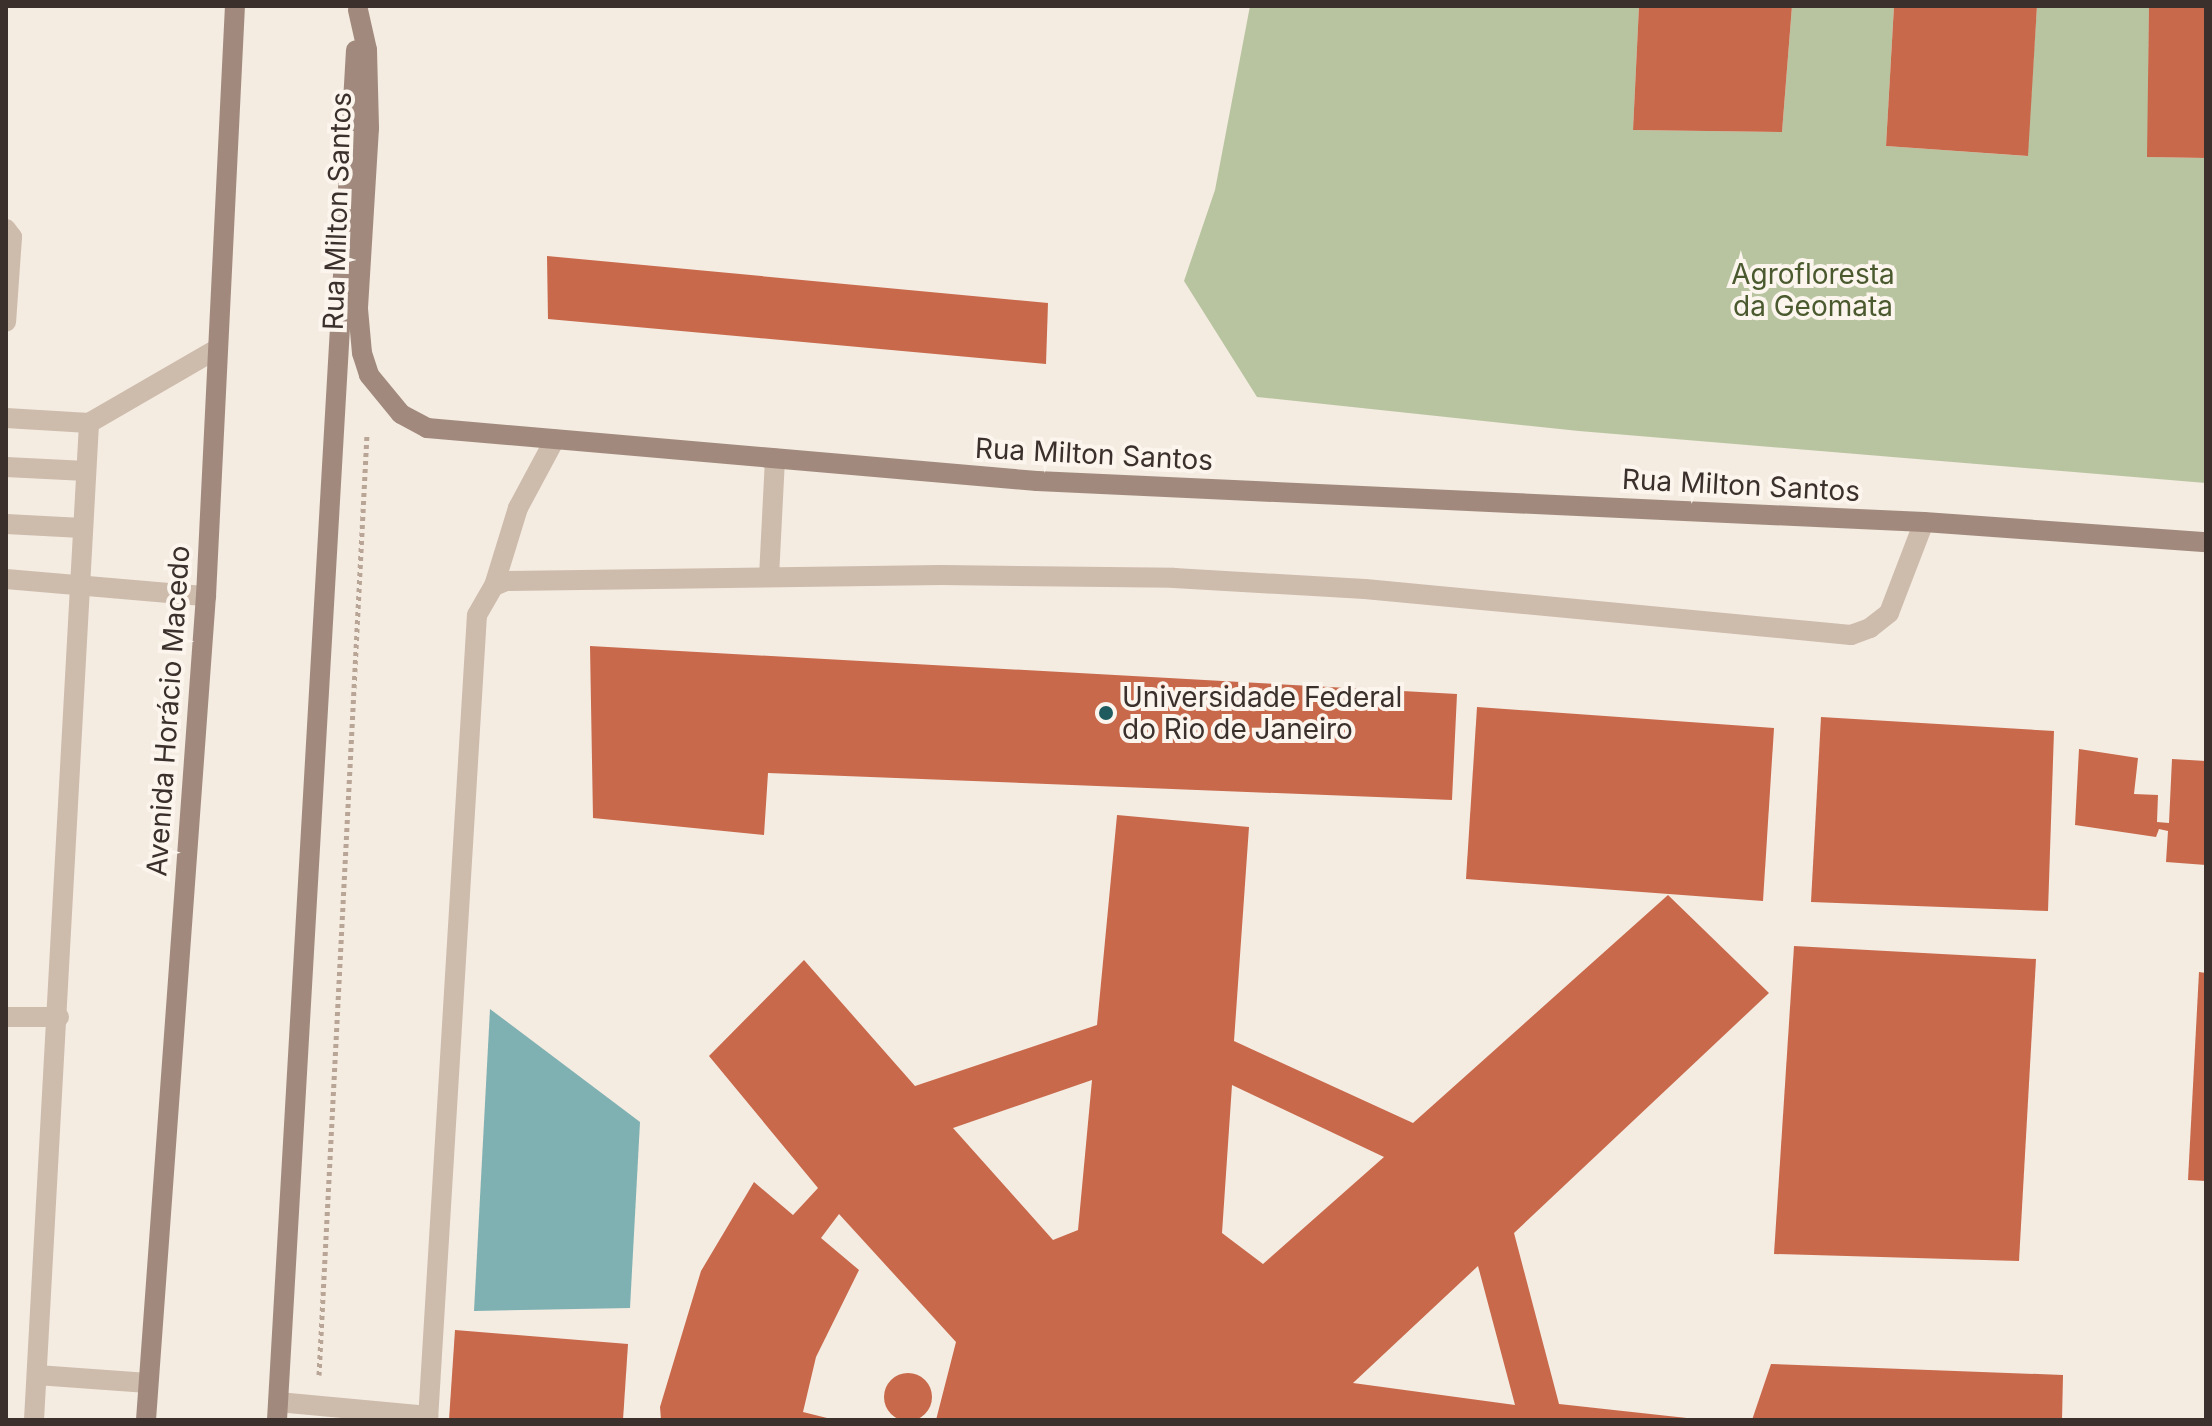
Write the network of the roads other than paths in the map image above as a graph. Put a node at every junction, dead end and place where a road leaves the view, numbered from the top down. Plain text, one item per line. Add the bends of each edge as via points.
1 (235, 6) edge
2 (359, 8) edge
3 (6, 229) edge
4 (6, 322) edge
5 (215, 350) junction
6 (6, 418) edge
7 (89, 423) junction
8 (555, 439) junction
9 (775, 458) junction
10 (6, 467) edge
11 (86, 471) junction
12 (1924, 522) junction
13 (6, 524) edge
14 (82, 528) junction
15 (2206, 542) edge
16 (769, 577) junction
17 (6, 579) edge
18 (80, 583) junction
19 (494, 586) junction
20 (206, 596) junction
21 (6, 1017) edge
22 (59, 1017) junction
23 (37, 1375) junction
24 (148, 1383) junction
25 (277, 1411) edge
26 (428, 1418) edge
27 (34, 1420) edge
28 (146, 1420) edge

1 - 5 street, Avenida Horácio Macedo
2 - 8 street, Rua Milton Santos via 367,50 369,128 358,309 369,375 401,414 427,428
2 - 25 street
3 - 4 lane via 12,237
5 - 7 lane
5 - 20 street, Avenida Horácio Macedo
6 - 7 lane
7 - 11 lane
8 - 9 street, Rua Milton Santos
8 - 19 lane via 518,508
9 - 12 street, Rua Milton Santos via 1037,481
9 - 16 lane
10 - 11 lane
11 - 14 lane
12 - 15 street, Rua Milton Santos
12 - 16 lane via 1889,613 1851,635 1365,589 1174,578
13 - 14 lane
14 - 18 lane
16 - 19 lane
17 - 18 lane
18 - 20 lane
18 - 22 lane
19 - 26 lane via 477,615
20 - 24 street, Avenida Horácio Macedo
21 - 22 lane
22 - 23 lane
23 - 24 lane
23 - 27 lane
24 - 28 street, Avenida Horácio Macedo
25 - 26 lane via 317,1406

